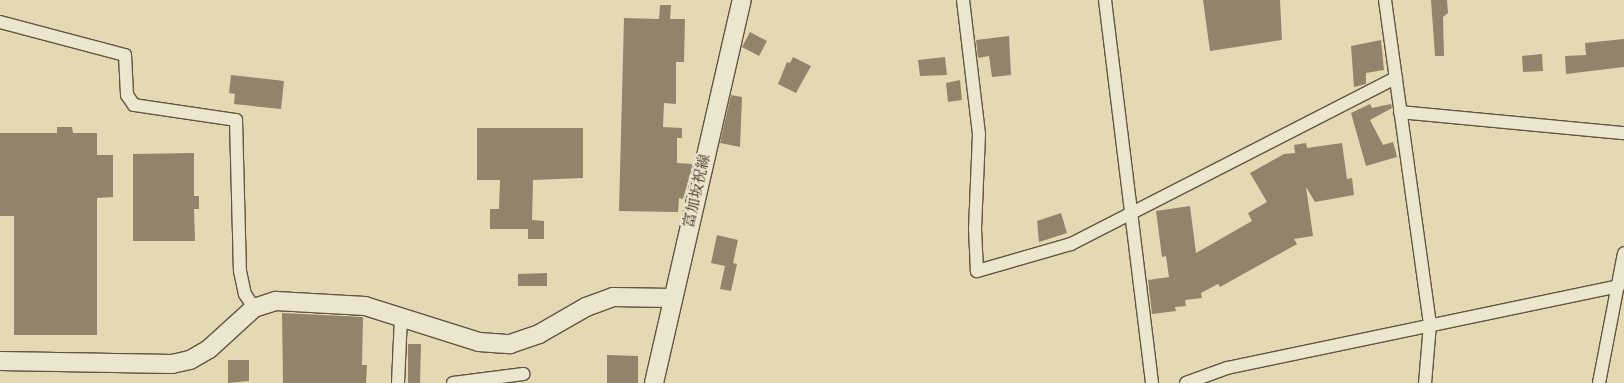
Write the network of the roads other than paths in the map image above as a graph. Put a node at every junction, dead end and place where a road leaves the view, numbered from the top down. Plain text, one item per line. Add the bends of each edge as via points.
1 (742, 0) edge
2 (963, 0) edge
3 (1105, 0) edge
4 (1385, 0) edge
5 (0, 22) edge
6 (1396, 78) junction
7 (1400, 112) junction
8 (1624, 133) edge
9 (1133, 214) junction
10 (1624, 253) edge
11 (1618, 286) junction
12 (671, 298) junction
13 (254, 308) junction
14 (401, 317) junction
15 (1430, 324) junction
16 (0, 361) edge
17 (523, 374) dead end
18 (398, 383) edge
19 (453, 383) edge
20 (654, 383) edge
21 (1152, 383) edge
22 (1186, 383) edge
23 (1425, 383) edge
24 (1599, 383) edge

1 - 12 street, 富加坂祝線
2 - 9 street via 979,134 974,229 977,271 1071,244
3 - 9 street
4 - 6 street
5 - 13 street via 125,55 127,95 134,105 236,120 240,271 246,294
6 - 7 street
6 - 9 street
7 - 8 street
7 - 15 street
9 - 21 street
10 - 11 street
11 - 15 street
11 - 24 street
12 - 14 street via 613,297 586,307 540,334 510,344 479,342
12 - 20 street, 富加坂祝線
13 - 14 street via 276,302 365,306
13 - 16 street via 209,349 190,360 172,364
14 - 18 street
15 - 22 street via 1227,368
15 - 23 street
17 - 19 street

